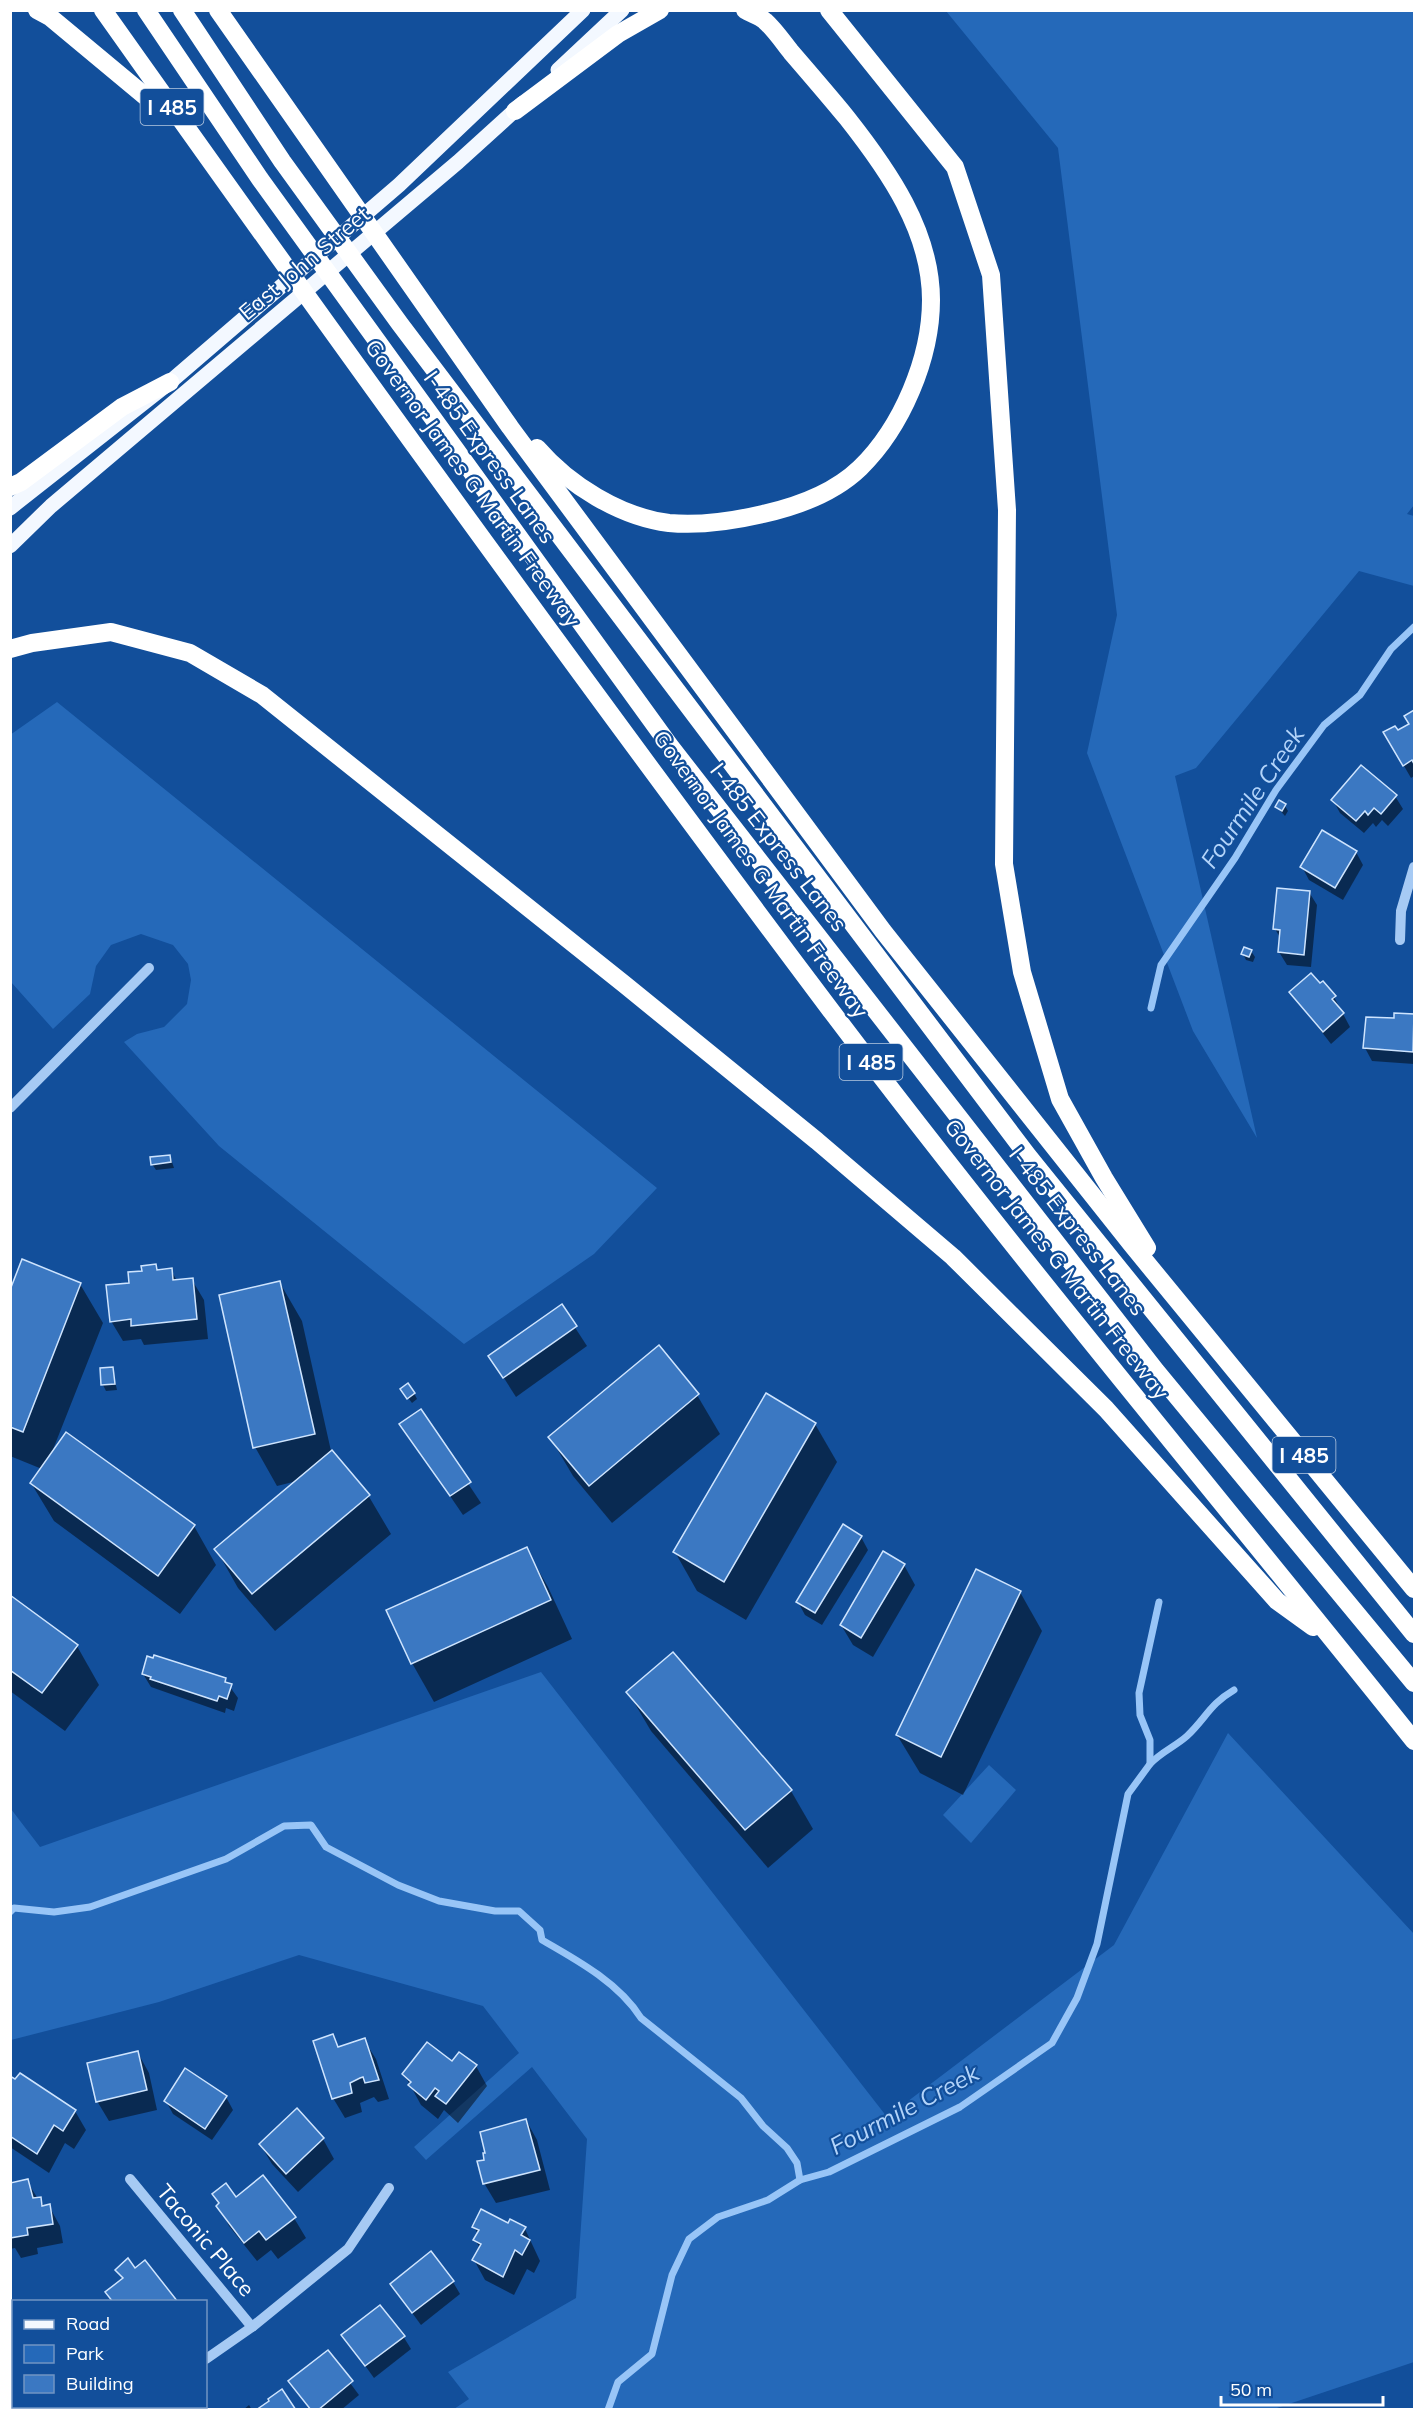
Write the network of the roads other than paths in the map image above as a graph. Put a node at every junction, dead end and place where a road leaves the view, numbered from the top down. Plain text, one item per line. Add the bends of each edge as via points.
1 (37, 10) edge
2 (103, 10) edge
3 (146, 10) edge
4 (182, 10) edge
5 (218, 10) edge
6 (583, 10) edge
7 (622, 10) edge
8 (660, 10) edge
9 (745, 10) edge
10 (829, 10) edge
11 (836, 10) edge
12 (850, 34) junction
13 (515, 111) junction
14 (206, 156) junction
15 (170, 382) junction
16 (480, 384) junction
17 (10, 487) edge
18 (10, 508) edge
19 (10, 546) edge
20 (10, 649) edge
21 (1414, 867) edge
22 (1400, 940) dead end
23 (149, 968) dead end
24 (10, 1108) edge
25 (1194, 1320) junction
26 (1414, 1589) edge
27 (1414, 1634) edge
28 (1329, 1638) junction
29 (1414, 1683) edge
30 (1414, 1741) edge
31 (130, 2179) dead end
32 (389, 2188) dead end
33 (252, 2327) junction
34 (207, 2358) edge

1 - 14 highway via 166,112
2 - 14 highway, Governor James G Martin Freeway / I 485
3 - 29 highway, I-485 Express Lanes / I 485 via 260,179 669,746 1156,1371
4 - 27 highway, I-485 Express Lanes / I 485 via 282,160 400,324 1028,1156
5 - 16 highway, I 485
6 - 15 main road, East John Street via 399,185
7 - 13 main road, East John Street
8 - 13 highway via 618,34
9 - 16 highway via 764,19 823,88 867,143 906,203 923,251 931,300 923,359 899,419 860,468 825,494 791,508 743,518 668,523 625,512 589,492 550,463
10 - 12 highway
11 - 12 highway
12 - 25 highway via 955,167 991,275 1007,510 1004,864 1023,972 1060,1099 1104,1178
13 - 19 main road, East John Street via 51,506
14 - 28 highway, Governor James G Martin Freeway / I 485 via 829,1008
15 - 17 highway via 122,407
15 - 18 main road, East John Street
16 - 25 highway, I 485 via 883,931
20 - 28 highway via 32,642 111,632 190,653 262,695 624,984 953,1257 1106,1409 1277,1601
21 - 22 street via 1401,911
23 - 24 street
25 - 26 highway, I 485
28 - 30 highway, Governor James G Martin Freeway / I 485
31 - 33 street, Taconic Place
32 - 33 street via 348,2249
33 - 34 street

